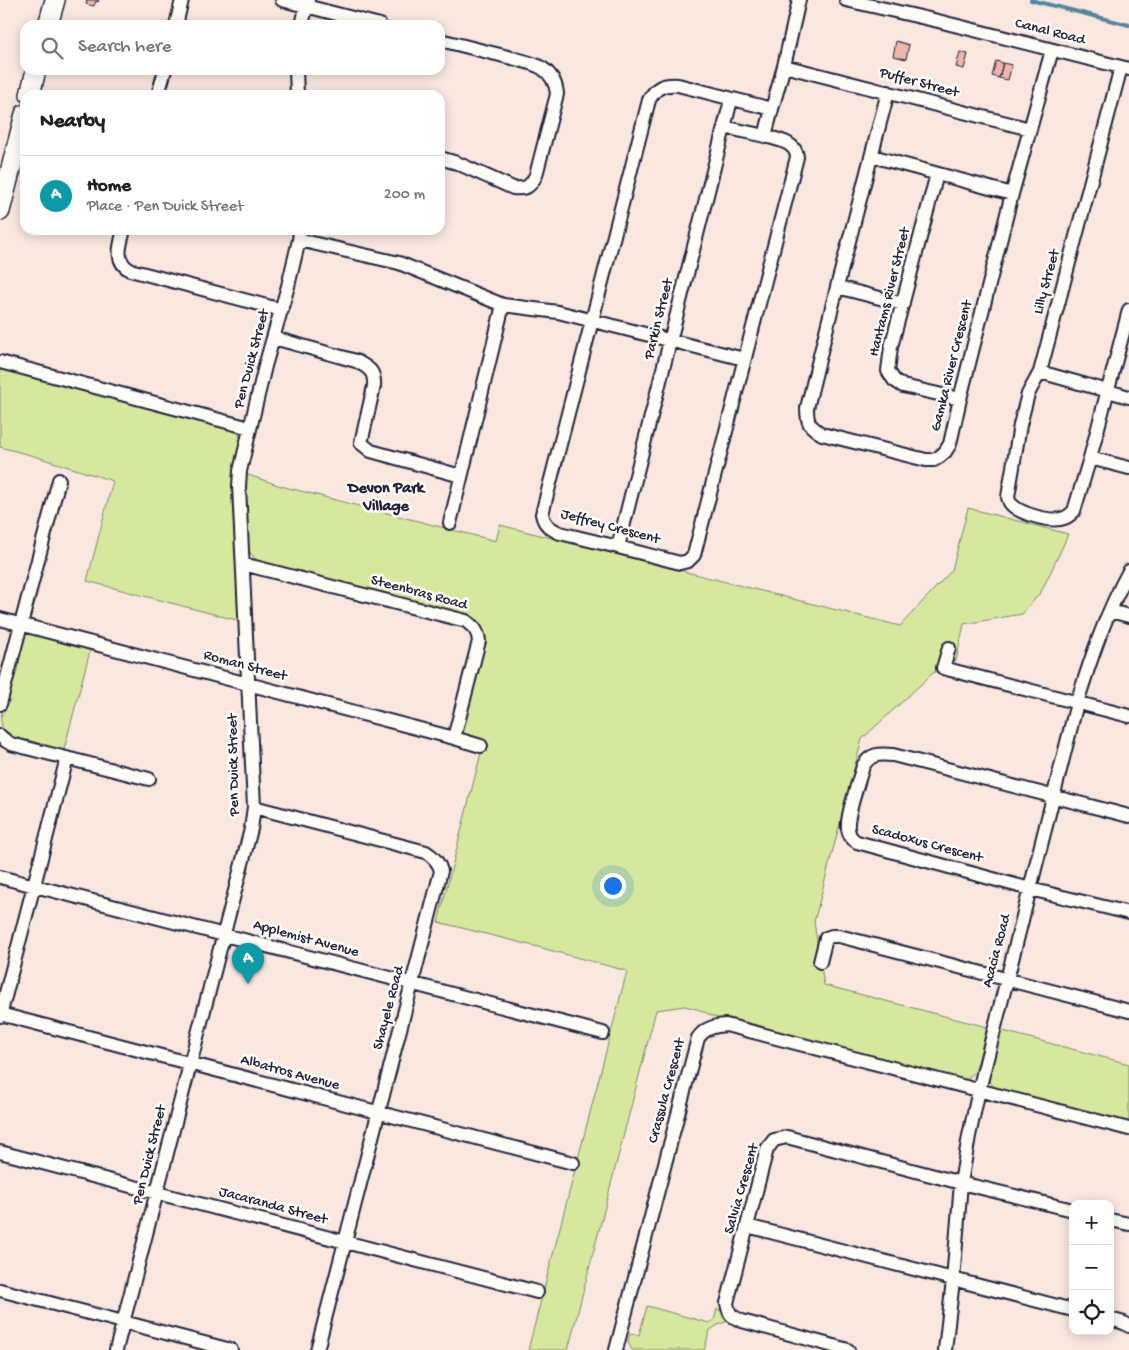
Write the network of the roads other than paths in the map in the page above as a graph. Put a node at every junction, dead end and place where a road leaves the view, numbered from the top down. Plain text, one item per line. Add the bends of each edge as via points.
1 (54, 0) edge
2 (182, 0) edge
3 (282, 0) edge
4 (799, 0) edge
5 (846, 0) edge
6 (308, 3) edge
7 (873, 3) edge
8 (49, 20) edge
9 (177, 20) edge
10 (303, 20) edge
11 (364, 20) edge
12 (445, 41) edge
13 (1052, 50) junction
14 (784, 66) junction
15 (1125, 68) edge
16 (35, 75) edge
17 (163, 75) edge
18 (296, 75) edge
19 (31, 90) edge
20 (159, 90) edge
21 (297, 90) edge
22 (888, 92) junction
23 (731, 100) junction
24 (772, 109) junction
25 (724, 127) junction
26 (1030, 130) junction
27 (20, 133) edge
28 (765, 136) junction
29 (872, 156) junction
30 (445, 159) edge
31 (937, 174) junction
32 (1012, 194) junction
33 (0, 211) edge
34 (123, 235) edge
35 (300, 235) edge
36 (837, 287) junction
37 (902, 304) junction
38 (503, 305) junction
39 (282, 310) junction
40 (1129, 310) edge
41 (593, 321) junction
42 (274, 338) junction
43 (670, 341) junction
44 (744, 360) junction
45 (0, 362) edge
46 (1040, 372) junction
47 (1108, 391) junction
48 (1129, 397) edge
49 (960, 399) junction
50 (250, 428) junction
51 (1090, 458) junction
52 (1129, 468) edge
53 (461, 476) junction
54 (59, 480) dead end
55 (450, 523) dead end
56 (618, 547) junction
57 (243, 564) junction
58 (1129, 572) edge
59 (1110, 611) junction
60 (1129, 616) edge
61 (0, 619) edge
62 (21, 624) junction
63 (949, 648) dead end
64 (248, 684) junction
65 (1077, 703) junction
66 (0, 704) edge
67 (1129, 716) edge
68 (0, 736) edge
69 (454, 738) junction
70 (481, 746) dead end
71 (67, 758) junction
72 (149, 779) dead end
73 (1053, 797) junction
74 (254, 807) junction
75 (1129, 816) edge
76 (0, 876) edge
77 (34, 885) junction
78 (1030, 888) junction
79 (1129, 913) edge
80 (224, 935) junction
81 (820, 962) dead end
82 (1007, 980) junction
83 (412, 984) junction
84 (1129, 1011) edge
85 (0, 1015) edge
86 (603, 1033) dead end
87 (190, 1064) junction
88 (979, 1090) junction
89 (379, 1113) junction
90 (1129, 1129) edge
91 (0, 1152) edge
92 (573, 1163) dead end
93 (961, 1183) junction
94 (157, 1193) junction
95 (1069, 1209) edge
96 (1114, 1221) edge
97 (1129, 1224) edge
98 (747, 1226) junction
99 (345, 1242) junction
100 (953, 1280) junction
101 (0, 1290) edge
102 (537, 1292) dead end
103 (1069, 1309) edge
104 (1114, 1321) edge
105 (124, 1322) junction
106 (1129, 1326) edge
107 (116, 1350) edge
108 (230, 1350) edge
109 (317, 1350) edge
110 (616, 1350) edge
111 (848, 1350) edge
112 (945, 1350) edge

1 - 8 street
2 - 9 street
3 - 6 street
4 - 14 street
5 - 7 street, Canal Road
6 - 10 street
6 - 11 street
7 - 13 street, Canal Road
12 - 30 street via 541,67 553,80 557,94 536,175 528,187 513,188
13 - 15 street, Canal Road
13 - 26 street
14 - 22 street, Puffer Street
14 - 24 street
15 - 46 street, Lilly Street
16 - 19 street
17 - 20 street
18 - 21 street
22 - 26 street, Puffer Street
22 - 29 street, Gamka River Crescent
23 - 24 street, Jeffrey Crescent
23 - 25 street, Parkin Street
23 - 41 street, Jeffrey Crescent via 670,85 653,93
24 - 28 street
25 - 28 street
25 - 43 street, Parkin Street
26 - 32 street, Gamka River Crescent
27 - 33 street
28 - 44 street, Jeffrey Crescent via 786,142 796,151 797,157
29 - 31 street
29 - 36 street, Gamka River Crescent
31 - 32 street
31 - 37 street, Hantams River Street
32 - 49 street, Gamka River Crescent
34 - 39 street via 119,257 130,270
35 - 38 street via 399,263
35 - 39 street, Pen Duick Street
36 - 37 street
36 - 49 street, Gamka River Crescent via 807,408 810,426 822,434 934,460 950,444
37 - 49 street, Hantams River Street via 889,360 888,370 894,380 903,386
38 - 41 street via 558,312
38 - 53 street
39 - 42 street, Pen Duick Street
40 - 47 street
41 - 43 street
41 - 56 street, Jeffrey Crescent via 542,514 549,528 560,533
42 - 50 street, Pen Duick Street
42 - 53 street via 367,367 372,373 374,386 360,443 368,450
43 - 44 street
43 - 56 street, Parkin Street
44 - 56 street, Jeffrey Crescent via 694,555 680,563
45 - 50 street
46 - 47 street
46 - 51 street, Lilly Street via 1028,394 1020,425 1008,497 1011,504 1024,513 1041,517 1063,519 1070,515
47 - 48 street
47 - 51 street
50 - 57 street, Pen Duick Street via 239,486
51 - 52 street
53 - 55 street
54 - 62 street
57 - 64 street, Pen Duick Street
57 - 69 street, Steenbras Road via 474,626 480,641
58 - 59 street, Acacia Road
59 - 60 street
59 - 65 street, Acacia Road
61 - 62 street, Roman Street
62 - 64 street, Roman Street
62 - 66 street
63 - 65 street via 943,668
64 - 69 street, Roman Street
64 - 74 street, Pen Duick Street
65 - 67 street
65 - 73 street, Acacia Road
68 - 71 street via 10,744
69 - 70 street, Roman Street
71 - 72 street
71 - 77 street
73 - 75 street
73 - 78 street, Acacia Road
73 - 78 street, Scadoxus Crescent via 881,754 873,756 863,766 848,821 848,831 856,842
74 - 80 street, Pen Duick Street
74 - 83 street, Shayele Road via 426,852 436,859 441,872
76 - 77 street, Applemist Avenue
77 - 80 street, Applemist Avenue
77 - 85 street
78 - 79 street
78 - 82 street, Acacia Road
80 - 83 street, Applemist Avenue
80 - 87 street, Pen Duick Street
81 - 82 street via 826,938 839,936
82 - 84 street
82 - 88 street, Acacia Road
83 - 86 street, Applemist Avenue
83 - 89 street, Shayele Road
85 - 87 street, Albatros Avenue
87 - 89 street, Albatros Avenue
87 - 94 street, Pen Duick Street
88 - 90 street, Crassula Crescent
88 - 93 street, Acacia Road
88 - 110 street, Crassula Crescent via 726,1025 708,1028 698,1038
89 - 92 street, Albatros Avenue
89 - 99 street, Shayele Road
91 - 94 street, Jacaranda Street
93 - 95 street
93 - 98 street, Salvia Crescent via 787,1137 780,1138 767,1148
93 - 100 street, Acacia Road
94 - 99 street, Jacaranda Street
94 - 105 street, Pen Duick Street
96 - 97 street
98 - 100 street
98 - 111 street, Salvia Crescent via 727,1303 732,1317
99 - 102 street, Jacaranda Street
99 - 109 street, Shayele Road
100 - 103 street
100 - 112 street, Acacia Road
101 - 105 street
104 - 106 street
105 - 107 street, Pen Duick Street
105 - 108 street

